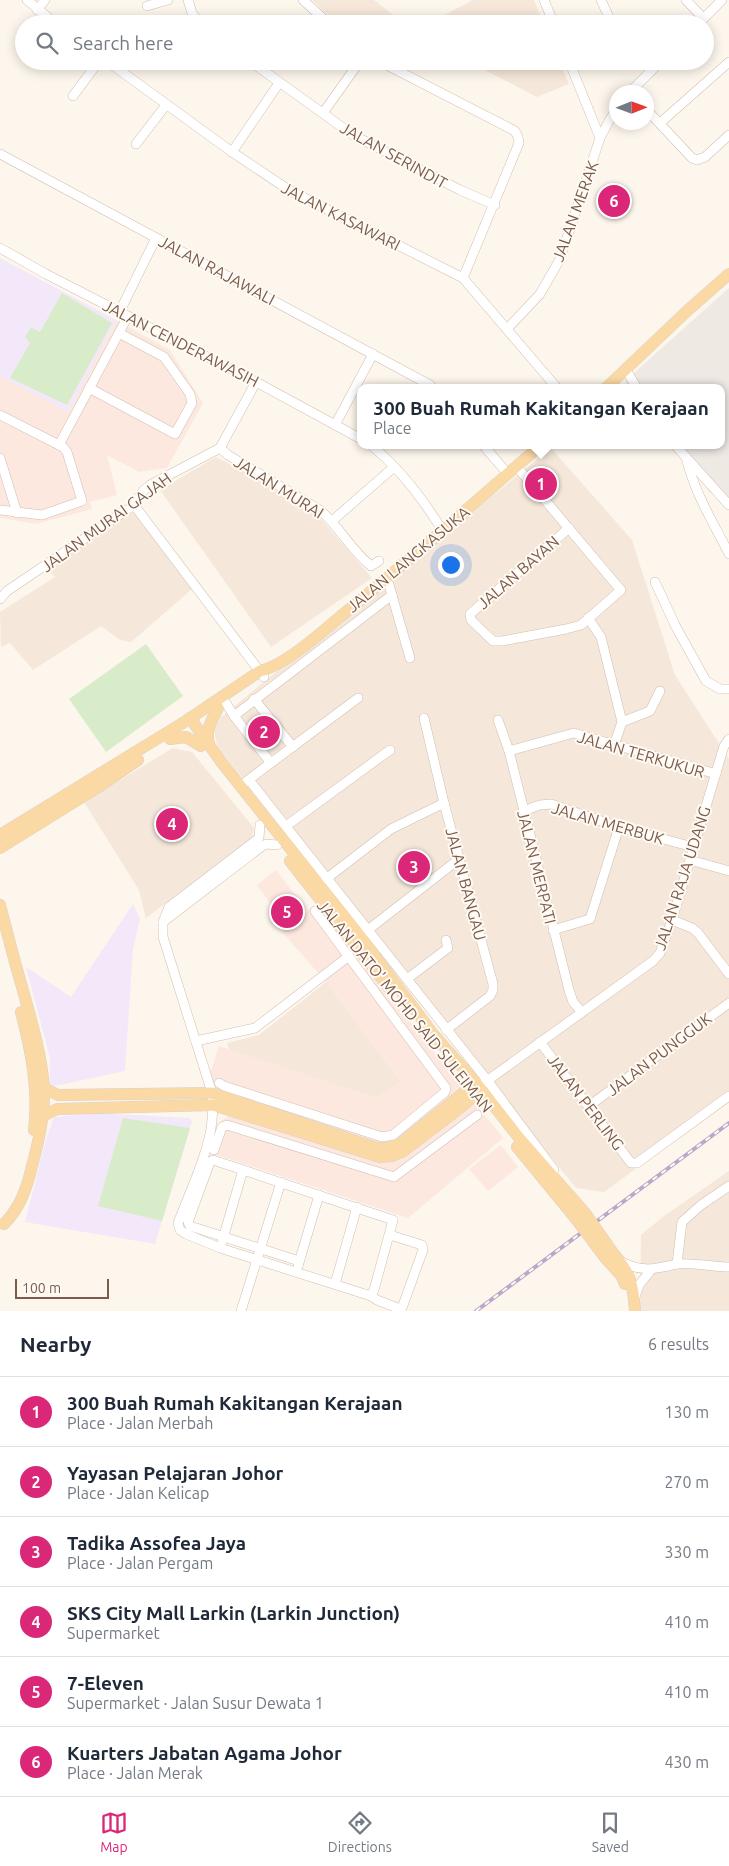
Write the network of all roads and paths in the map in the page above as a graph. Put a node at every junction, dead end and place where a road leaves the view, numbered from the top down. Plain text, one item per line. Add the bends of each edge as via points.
1 (27, 0) edge
2 (45, 0) edge
3 (168, 0) edge
4 (188, 0) edge
5 (303, 0) edge
6 (544, 0) edge
7 (601, 0) edge
8 (686, 0) edge
9 (722, 0) edge
10 (147, 6) dead end
11 (37, 10) junction
12 (44, 15) edge
13 (193, 15) edge
14 (319, 15) edge
15 (550, 15) edge
16 (608, 15) edge
17 (697, 15) edge
18 (707, 15) edge
19 (729, 62) edge
20 (92, 70) edge
21 (119, 70) edge
22 (262, 70) edge
23 (354, 70) edge
24 (396, 70) edge
25 (573, 70) edge
26 (651, 71) edge
27 (279, 83) junction
28 (637, 85) edge
29 (73, 96) dead end
30 (166, 105) junction
31 (323, 113) junction
32 (654, 116) edge
33 (609, 122) edge
34 (660, 122) junction
35 (595, 125) junction
36 (606, 127) junction
37 (729, 135) edge
38 (600, 138) junction
39 (136, 144) dead end
40 (232, 152) junction
41 (0, 154) edge
42 (495, 205) junction
43 (156, 238) junction
44 (0, 248) edge
45 (729, 274) edge
46 (463, 278) junction
47 (124, 313) junction
48 (506, 329) junction
49 (119, 333) junction
50 (373, 354) junction
51 (626, 370) junction
52 (256, 382) junction
53 (428, 384) edge
54 (554, 384) edge
55 (610, 384) edge
56 (635, 384) edge
57 (89, 388) junction
58 (0, 415) edge
59 (334, 425) junction
60 (357, 437) edge
61 (59, 445) junction
62 (220, 448) junction
63 (376, 449) edge
64 (487, 449) edge
65 (537, 449) edge
66 (679, 449) edge
67 (686, 457) junction
68 (0, 458) edge
69 (394, 467) junction
70 (512, 471) junction
71 (134, 505) junction
72 (729, 505) edge
73 (0, 510) edge
74 (17, 513) junction
75 (332, 520) junction
76 (446, 527) junction
77 (569, 528) junction
78 (729, 554) edge
79 (379, 561) dead end
80 (388, 578) junction
81 (655, 582) dead end
82 (3, 592) edge
83 (392, 595) junction
84 (0, 599) edge
85 (588, 618) junction
86 (410, 658) dead end
87 (265, 672) junction
88 (729, 689) edge
89 (660, 691) dead end
90 (358, 698) dead end
91 (254, 699) junction
92 (222, 705) junction
93 (234, 716) junction
94 (424, 718) dead end
95 (498, 720) dead end
96 (190, 722) junction
97 (622, 722) junction
98 (170, 739) junction
99 (729, 739) edge
100 (614, 744) junction
101 (293, 747) junction
102 (207, 748) junction
103 (390, 750) dead end
104 (509, 751) junction
105 (271, 764) junction
106 (716, 774) junction
107 (244, 783) junction
108 (444, 803) junction
109 (523, 811) junction
110 (260, 825) junction
111 (286, 826) junction
112 (619, 827) junction
113 (0, 845) edge
114 (277, 845) junction
115 (693, 847) junction
116 (459, 859) junction
117 (690, 860) junction
118 (729, 871) edge
119 (320, 886) junction
120 (0, 905) edge
121 (315, 911) dead end
122 (672, 920) junction
123 (163, 922) junction
124 (553, 930) junction
125 (363, 933) junction
126 (0, 937) edge
127 (446, 940) dead end
128 (349, 956) junction
129 (729, 974) edge
130 (407, 979) junction
131 (729, 1003) edge
132 (582, 1012) junction
133 (446, 1030) junction
134 (196, 1041) junction
135 (540, 1042) junction
136 (479, 1086) junction
137 (44, 1088) junction
138 (215, 1088) junction
139 (729, 1096) edge
140 (213, 1105) junction
141 (589, 1106) junction
142 (294, 1108) junction
143 (477, 1115) dead end
144 (43, 1116) junction
145 (290, 1124) junction
146 (402, 1141) junction
147 (286, 1143) junction
148 (214, 1150) dead end
149 (416, 1161) junction
150 (242, 1170) junction
151 (281, 1182) junction
152 (729, 1186) edge
153 (318, 1195) junction
154 (357, 1207) junction
155 (580, 1216) junction
156 (2, 1227) edge
157 (390, 1235) junction
158 (223, 1238) junction
159 (220, 1248) junction
160 (260, 1249) junction
161 (612, 1257) junction
162 (257, 1259) junction
163 (677, 1264) junction
164 (298, 1266) junction
165 (729, 1267) edge
166 (652, 1270) junction
167 (335, 1284) junction
168 (371, 1296) junction
169 (634, 1305) edge
170 (241, 1311) edge
171 (628, 1311) edge

1 - 11 street
2 - 11 street
3 - 10 street
4 - 13 street
5 - 14 street
6 - 15 street
7 - 16 street
8 - 17 street
9 - 18 street
11 - 12 street
19 - 34 street
20 - 29 street
21 - 30 street, JALAN KASAWARI
22 - 27 street, JALAN SERINDIT
23 - 31 street
24 - 42 street via 515,131 518,143
25 - 35 street
26 - 28 street
27 - 31 street, JALAN SERINDIT
27 - 40 street
30 - 39 street
30 - 40 street, JALAN KASAWARI
31 - 42 street, JALAN SERINDIT via 354,135
32 - 34 street
33 - 36 street, JALAN MERAK
34 - 37 street via 697,160 705,157
35 - 36 street
35 - 38 street
36 - 38 street, JALAN MERAK
38 - 48 street, JALAN MERAK via 560,259 540,294
40 - 46 street, JALAN KASAWARI via 289,190
41 - 43 street, JALAN RAJAWALI
42 - 46 street
43 - 47 street
43 - 50 street, JALAN RAJAWALI
44 - 47 street, JALAN CENDERAWASIH
45 - 51 main road
46 - 48 street, JALAN KASAWARI
47 - 49 street
47 - 52 street, JALAN CENDERAWASIH
48 - 54 street, JALAN KASAWARI
49 - 57 street
49 - 57 street via 164,357 190,394 192,403 175,434
50 - 53 street, JALAN RAJAWALI
50 - 59 street
51 - 55 main road
51 - 56 street
52 - 59 street, JALAN CENDERAWASIH
52 - 62 street
57 - 61 street
58 - 61 street
59 - 60 street, JALAN CENDERAWASIH
61 - 74 street via 67,452 82,501 42,515
62 - 71 street, JALAN MURAI GAJAH via 150,485
62 - 75 street, JALAN MURAI
63 - 69 street
64 - 70 street
65 - 70 main road, JALAN LANGKASUKA
66 - 67 street
67 - 72 street
67 - 78 street via 690,475
68 - 74 street
69 - 75 street
69 - 76 street
70 - 76 main road, JALAN LANGKASUKA
70 - 77 street
71 - 82 street, JALAN MURAI GAJAH
71 - 87 street
73 - 74 street
75 - 79 street, JALAN MURAI via 364,561 372,566
76 - 80 main road, JALAN LANGKASUKA
77 - 85 street via 621,590
77 - 85 street, JALAN BAYAN via 470,614 471,620 496,642 566,629 581,625
80 - 83 street
80 - 87 main road, JALAN LANGKASUKA via 314,638
81 - 88 street via 706,681 720,689
82 - 84 street, JALAN MURAI GAJAH
83 - 86 street
83 - 91 street
85 - 97 street via 601,637
87 - 92 main road, JALAN LANGKASUKA
87 - 96 main road, JALAN LANGKASUKA
89 - 97 street via 650,712
90 - 101 street
91 - 93 street
91 - 101 street
92 - 93 street
92 - 96 main road, JALAN LANGKASUKA
92 - 102 main road via 212,719
93 - 105 street
94 - 108 street, JALAN BANGAU
95 - 104 street, JALAN MERPATI
96 - 98 main road, JALAN LANGKASUKA
96 - 102 main road, JALAN DATO' MOHD SAID SULEIMAN
96 - 113 main road, JALAN LANGKASUKA
97 - 100 street
98 - 102 main road via 181,736
98 - 113 main road, JALAN LANGKASUKA via 100,786
99 - 106 street, JALAN RAJA UDANG
100 - 104 street, JALAN TERKUKUR via 574,733
100 - 106 street, JALAN TERKUKUR
101 - 105 street
102 - 107 main road, JALAN DATO' MOHD SAID SULEIMAN
102 - 110 main road, JALAN DATO' MOHD SAID SULEIMAN
103 - 111 street
104 - 109 street, JALAN MERPATI
105 - 107 street
106 - 115 street, JALAN RAJA UDANG
107 - 111 street
107 - 119 main road, JALAN DATO' MOHD SAID SULEIMAN
108 - 116 street, JALAN BANGAU
108 - 119 street via 391,829
109 - 112 street, JALAN MERBUK via 551,804
109 - 124 street, JALAN MERPATI
110 - 114 main road, JALAN DATO' MOHD SAID SULEIMAN
110 - 123 street via 259,838 169,907
111 - 119 street
112 - 115 street, JALAN MERBUK
112 - 124 street via 590,919
114 - 119 main road, JALAN DATO' MOHD SAID SULEIMAN
114 - 123 street via 261,847
115 - 117 street, JALAN RAJA UDANG
116 - 125 street
116 - 133 street, JALAN BANGAU via 493,990 490,996
117 - 118 street
117 - 122 street, JALAN RAJA UDANG
119 - 125 main road, JALAN DATO' MOHD SAID SULEIMAN
119 - 136 main road, JALAN DATO' MOHD SAID SULEIMAN
120 - 137 main road via 39,1053
121 - 128 street
122 - 129 street via 698,933
122 - 132 street, JALAN RAJA UDANG via 660,953 653,961
123 - 134 street via 163,937
124 - 132 street, JALAN MERPATI via 573,1002
125 - 130 street
125 - 136 main road, JALAN DATO' MOHD SAID SULEIMAN via 433,1034
126 - 156 main road via 31,1055 35,1102 28,1156
127 - 130 street via 448,948
128 - 134 street via 255,1028
128 - 146 street via 446,1088
130 - 133 street
131 - 141 street, JALAN PUNGGUK
132 - 135 street, JALAN RAJA UDANG
133 - 136 street
134 - 138 street
135 - 136 street, JALAN RAJA UDANG
135 - 141 street, JALAN PERLING
136 - 146 main road
136 - 155 main road, JALAN DATO' MOHD SAID SULEIMAN
136 - 155 main road, JALAN DATO' MOHD SAID SULEIMAN via 520,1140 573,1199
137 - 138 main road via 58,1095
137 - 144 main road
138 - 140 street
138 - 142 street via 224,1086
138 - 145 main road
139 - 141 street, JALAN PERLING via 638,1163 632,1163
140 - 144 main road via 57,1109
140 - 145 main road
140 - 159 street via 204,1152 178,1224 186,1234
142 - 145 street
142 - 146 street via 382,1137 392,1135
143 - 149 street
144 - 156 main road via 28,1184 15,1214
145 - 146 main road via 380,1157 392,1156
145 - 147 street
146 - 149 street
147 - 148 street via 224,1125
147 - 149 street via 388,1176 398,1175
150 - 151 street
150 - 158 street
150 - 158 street via 212,1160 188,1222 198,1230
151 - 153 street
151 - 160 street
152 - 163 street via 700,1205 682,1222
153 - 154 street
153 - 164 street
154 - 157 street via 392,1218
154 - 167 street
155 - 161 main road, JALAN DATO' MOHD SAID SULEIMAN, bridge
157 - 168 street
157 - 168 street via 422,1245 423,1250 402,1308
158 - 159 street
158 - 160 street
159 - 162 street
160 - 162 street
160 - 164 street
161 - 166 street
161 - 169 main road via 624,1268 633,1284
161 - 171 main road via 625,1283
162 - 164 street
162 - 170 street
163 - 165 street
163 - 166 street
164 - 167 street
166 - 169 street via 639,1285
167 - 168 street

